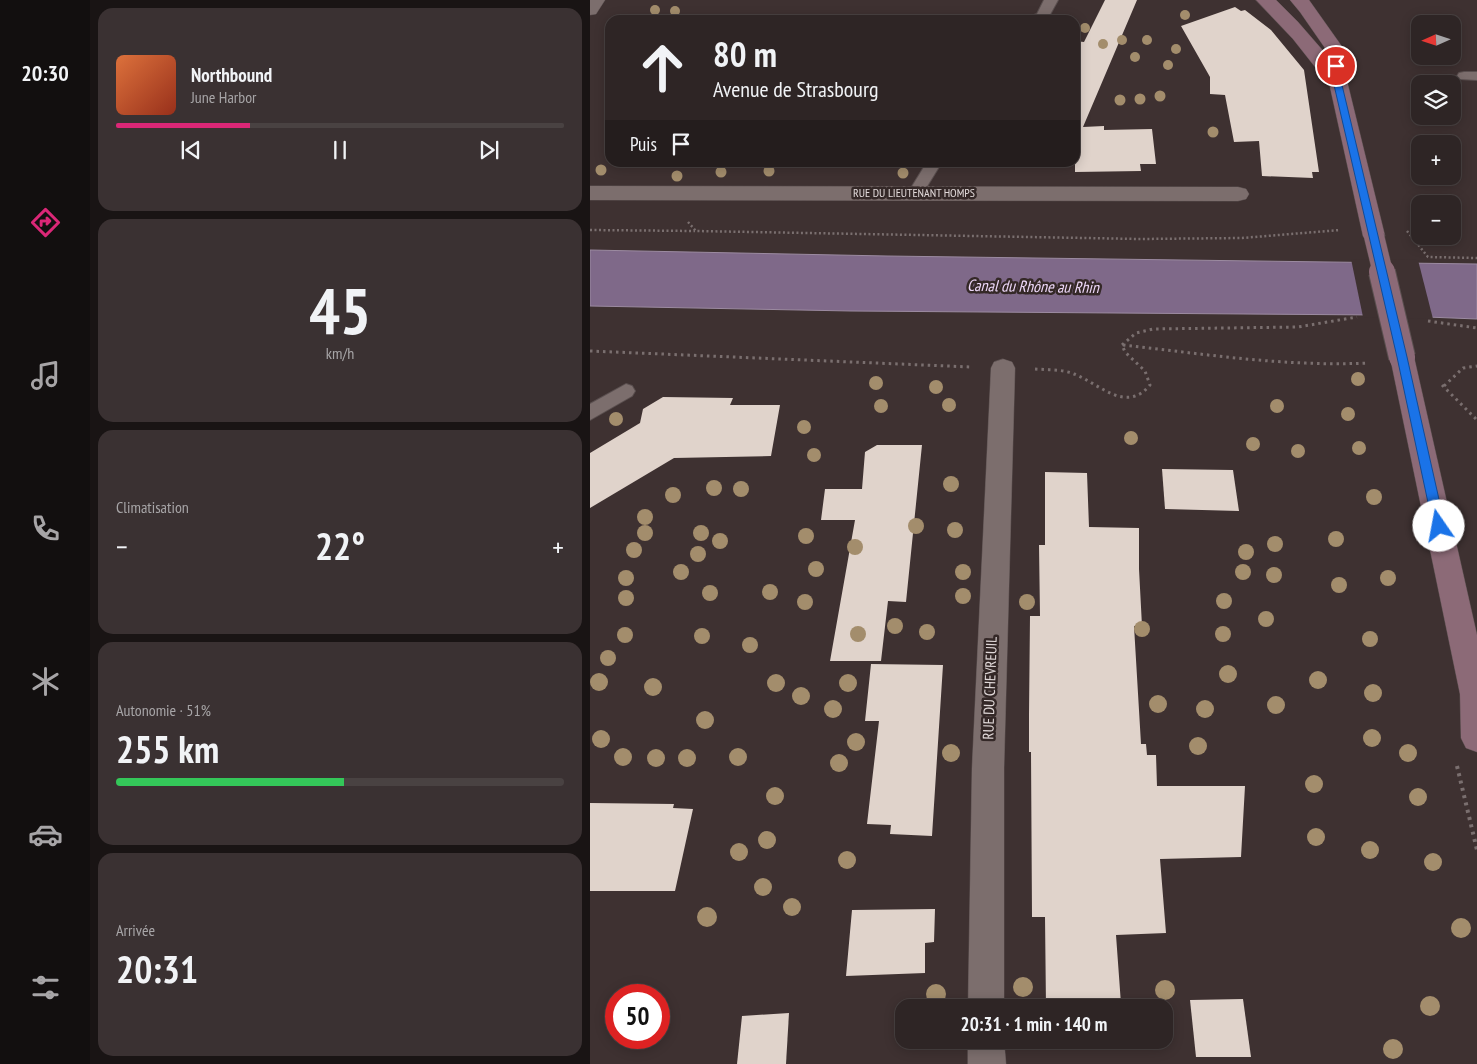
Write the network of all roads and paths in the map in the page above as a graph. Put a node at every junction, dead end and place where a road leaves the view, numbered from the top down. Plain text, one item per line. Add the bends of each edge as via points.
1 (596, 0) edge
2 (1051, 0) edge
3 (1265, 0) edge
4 (1299, 0) edge
5 (590, 10) edge
6 (1043, 15) edge
7 (1338, 85) junction
8 (932, 167) edge
9 (590, 192) edge
10 (659, 193) junction
11 (916, 193) junction
12 (1238, 194) dead end
13 (590, 230) edge
14 (1344, 230) dead end
15 (696, 231) junction
16 (1408, 231) dead end
17 (1477, 258) edge
18 (1298, 327) dead end
19 (1122, 345) junction
20 (590, 352) edge
21 (1371, 363) dead end
22 (1477, 366) edge
23 (1003, 368) junction
24 (1444, 386) dead end
25 (626, 390) dead end
26 (590, 413) edge
27 (1476, 696) edge
28 (1477, 738) edge
29 (986, 999) edge
30 (986, 1049) edge
31 (987, 1064) edge

1 - 5 street
2 - 6 lane
3 - 7 main road via 1312,47
4 - 7 main road via 1334,48
7 - 27 main road, bridge via 1402,357
8 - 11 lane
9 - 10 street, RUE DU LIEUTENANT HOMPS
10 - 11 street, RUE DU LIEUTENANT HOMPS
10 - 15 path
11 - 12 street, RUE DU LIEUTENANT HOMPS
13 - 15 path
14 - 15 path via 1242,238 1140,239
16 - 17 path via 1428,257
18 - 19 path via 1153,329 1127,338
19 - 21 path via 1331,365
19 - 23 path via 1145,371 1150,385 1137,396 1119,398 1060,370
20 - 23 path
22 - 24 path via 1463,368
23 - 29 street, RUE DU CHEVREUIL via 987,770
25 - 26 lane
27 - 28 main road
30 - 31 street

